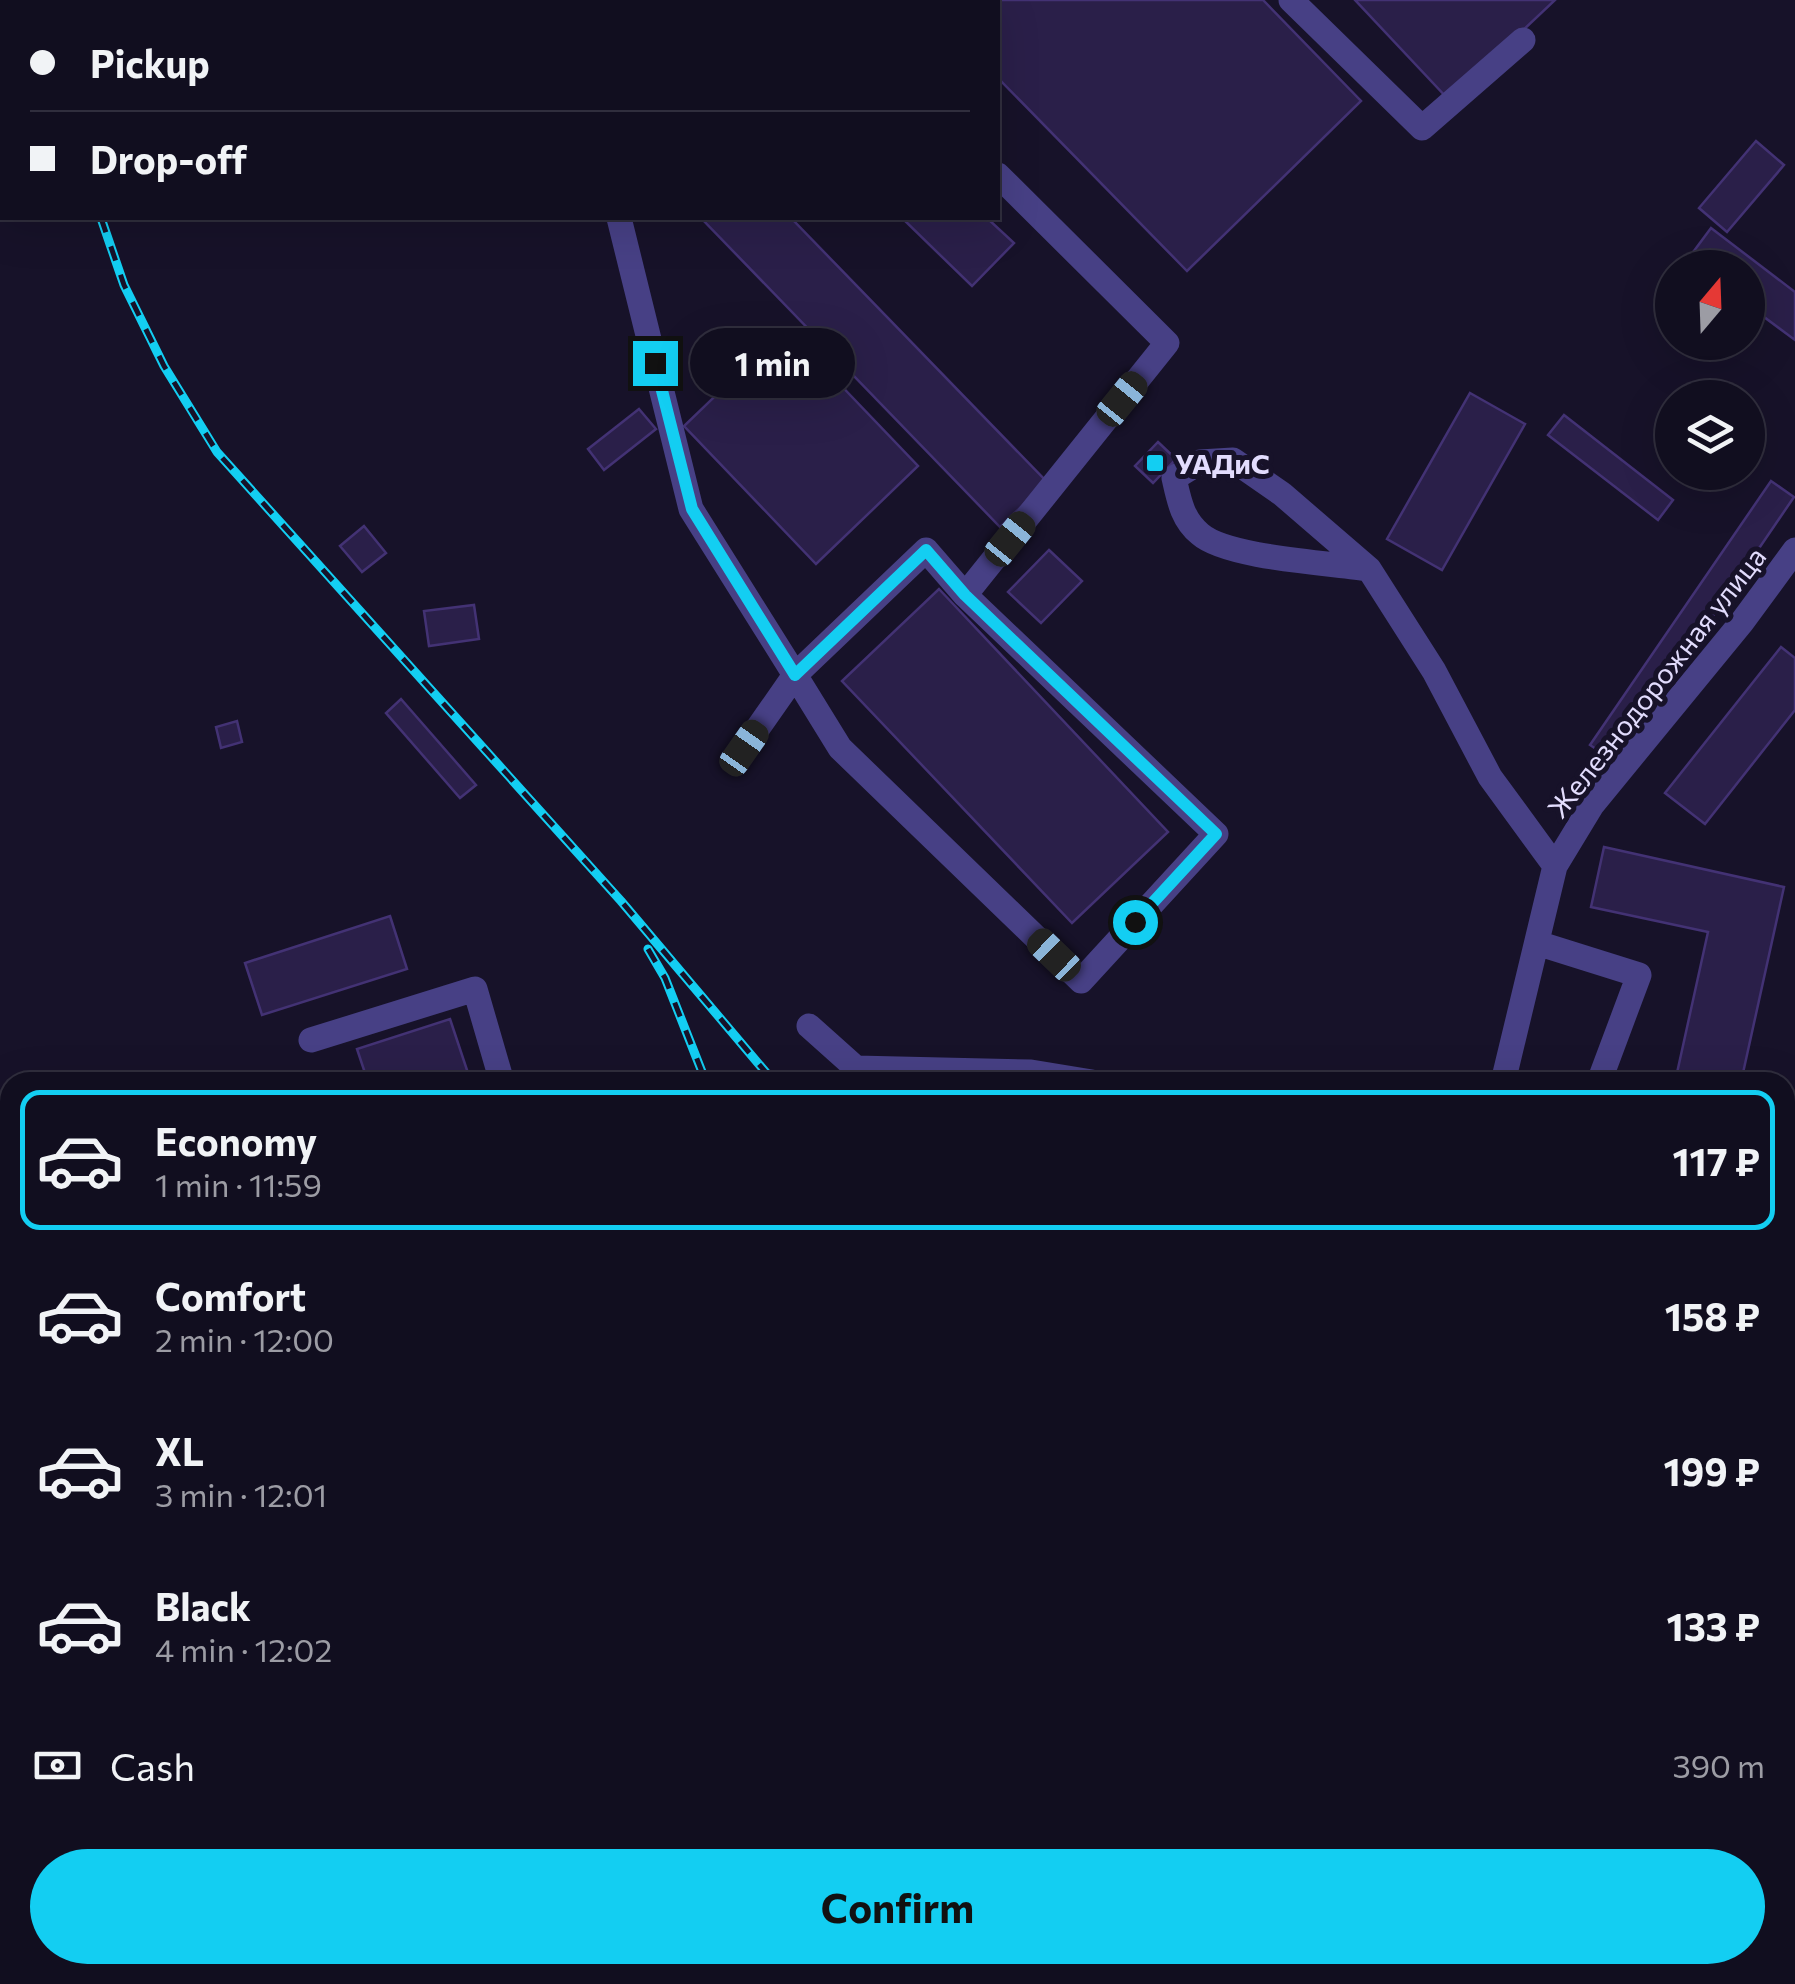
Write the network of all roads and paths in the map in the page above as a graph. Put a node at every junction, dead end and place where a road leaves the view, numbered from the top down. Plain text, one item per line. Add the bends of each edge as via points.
1 (1291, 0) edge
2 (1523, 40) dead end
3 (1000, 178) edge
4 (620, 220) edge
5 (1795, 550) edge
6 (1370, 568) junction
7 (965, 595) junction
8 (795, 675) junction
9 (744, 748) dead end
10 (1555, 866) junction
11 (1537, 943) junction
12 (809, 1026) dead end
13 (311, 1040) dead end
14 (499, 1072) edge
15 (1030, 1072) edge
16 (1505, 1072) edge
17 (1603, 1072) edge

1 - 2 street via 1422,128
3 - 7 street via 1167,343
4 - 8 street via 692,509
5 - 10 street, Железнодорожная улица via 1592,805
6 - 6 street via 1232,460 1200,462 1174,478 1181,511 1202,536 1245,552
6 - 10 street via 1490,777
7 - 8 street via 926,550
7 - 8 street via 1216,834 1081,981 840,748
8 - 9 street
10 - 11 street, Железнодорожная улица
11 - 16 street, Железнодорожная улица
11 - 17 street via 1639,976
12 - 15 street via 856,1068
13 - 14 street via 475,990

